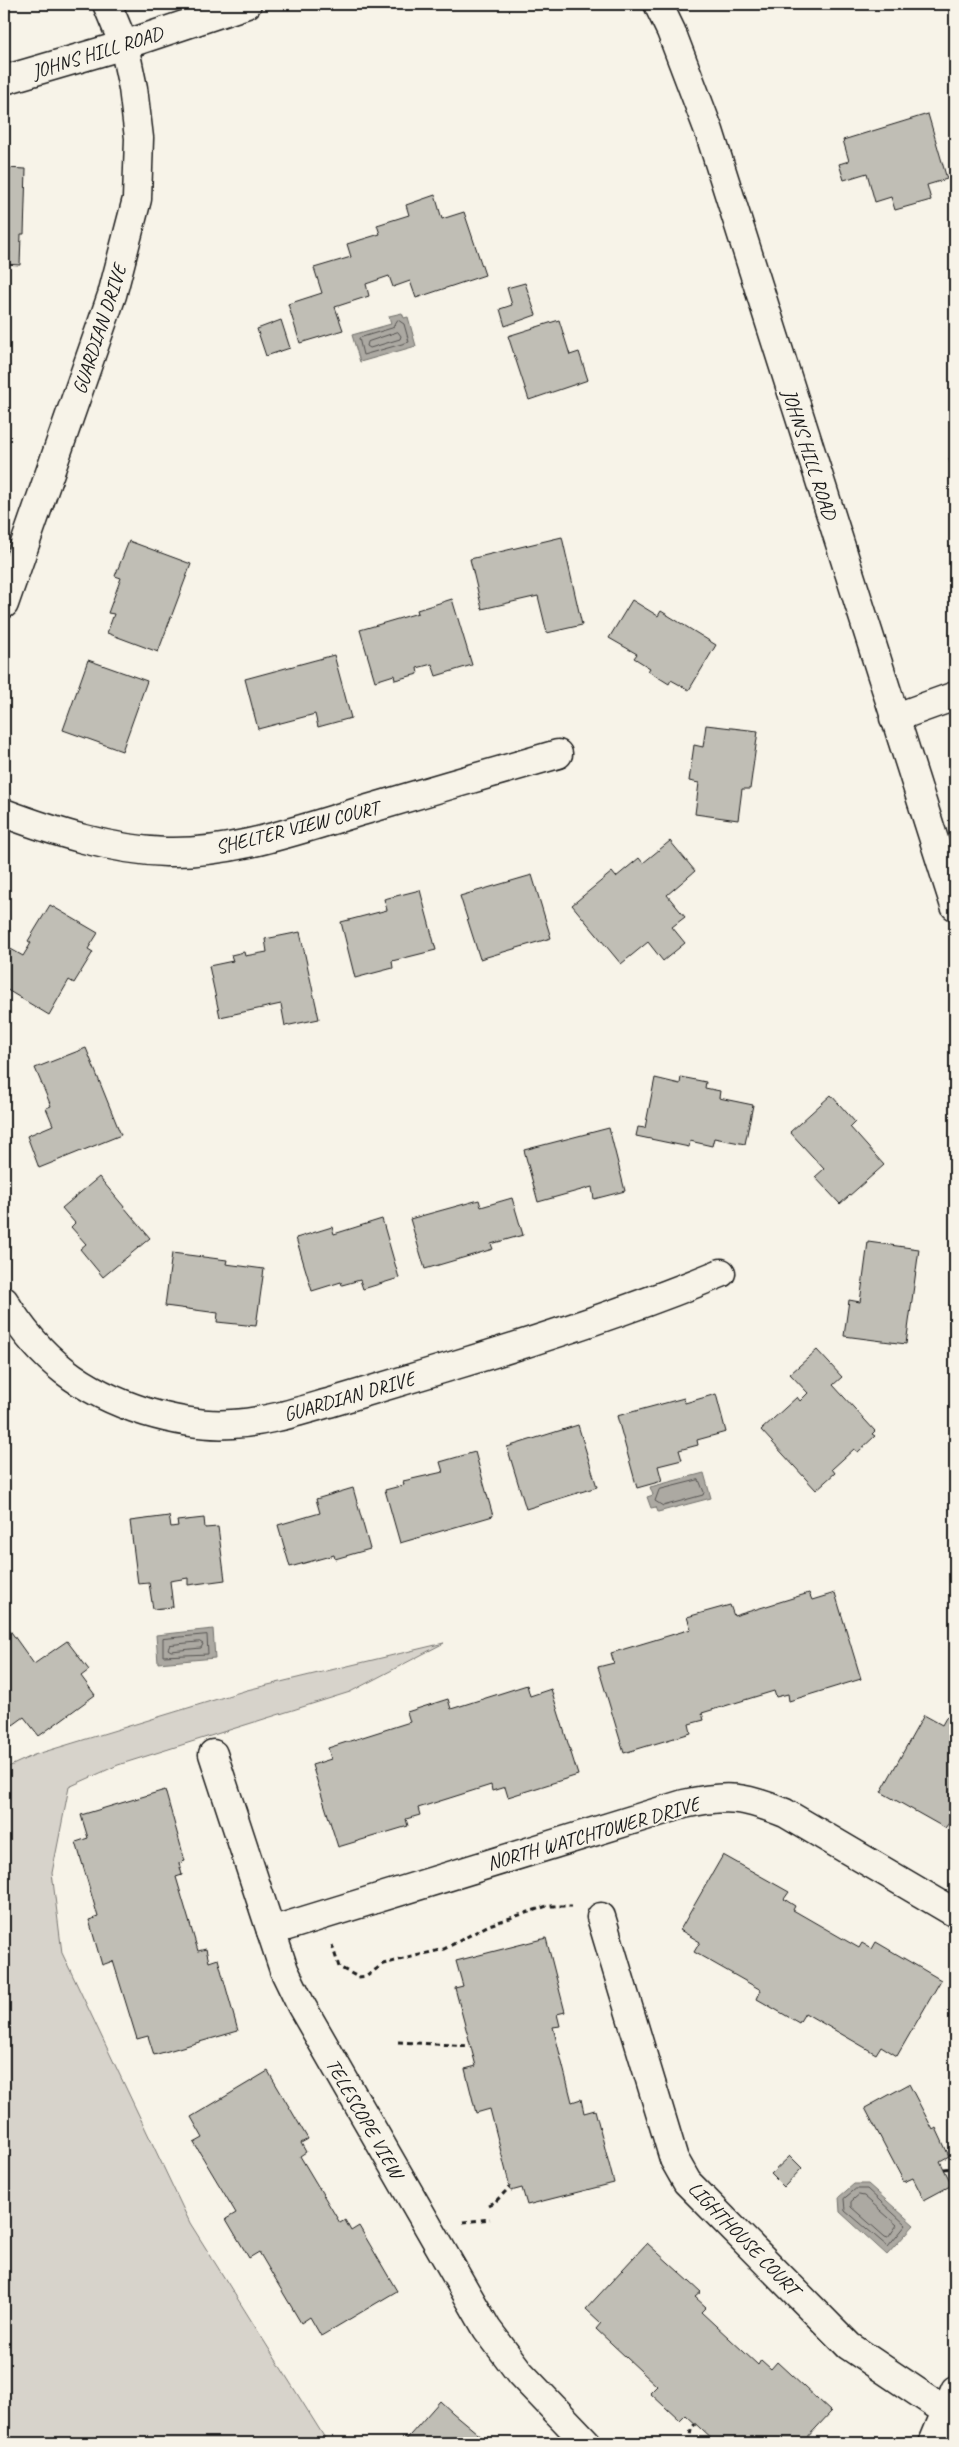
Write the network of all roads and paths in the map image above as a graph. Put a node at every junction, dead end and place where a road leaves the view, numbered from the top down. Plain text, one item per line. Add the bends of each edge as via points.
1 (107, 4) edge
2 (247, 4) edge
3 (658, 4) edge
4 (124, 45) junction
5 (4, 80) edge
6 (4, 604) edge
7 (955, 696) edge
8 (894, 718) junction
9 (558, 754) dead end
10 (4, 813) edge
11 (955, 906) edge
12 (721, 1273) dead end
13 (4, 1302) edge
14 (214, 1754) dead end
15 (590, 1912) joint
16 (955, 1913) edge
17 (322, 1915) junction
18 (271, 1931) junction
19 (398, 2042) dead end
20 (471, 2046) dead end
21 (955, 2168) edge
22 (944, 2170) dead end
23 (510, 2187) dead end
24 (488, 2204) dead end
25 (951, 2401) edge
26 (695, 2424) dead end
27 (588, 2443) edge
28 (689, 2443) edge
29 (933, 2443) edge

1 - 4 street, GUARDIAN DRIVE
2 - 4 street, JOHNS HILL ROAD
3 - 8 street, JOHNS HILL ROAD via 708,131
4 - 5 street, JOHNS HILL ROAD
4 - 6 street, GUARDIAN DRIVE via 140,138 137,199 131,230 102,327
7 - 8 street
8 - 11 street, JOHNS HILL ROAD
9 - 10 street, SHELTER VIEW COURT via 300,830 242,845 201,851 164,852 115,846 42,827
12 - 13 street, GUARDIAN DRIVE via 624,1312 512,1348 294,1414 232,1424 169,1419 116,1402 86,1387 55,1365 32,1342
14 - 18 street, TELESCOPE VIEW
15 - 17 path via 558,1905 539,1909 490,1925 444,1949 383,1964 367,1976 358,1977 339,1967
15 - 25 street, LIGHTHOUSE COURT via 674,2159 687,2182 849,2346
16 - 17 street, NORTH WATCHTOWER DRIVE via 786,1813 737,1797 684,1804
17 - 18 street, NORTH WATCHTOWER DRIVE
18 - 27 street, TELESCOPE VIEW via 284,1970 301,2005 487,2329 520,2373
19 - 20 path
21 - 22 path
23 - 24 path via 496,2201
25 - 29 street
26 - 28 path via 691,2428

